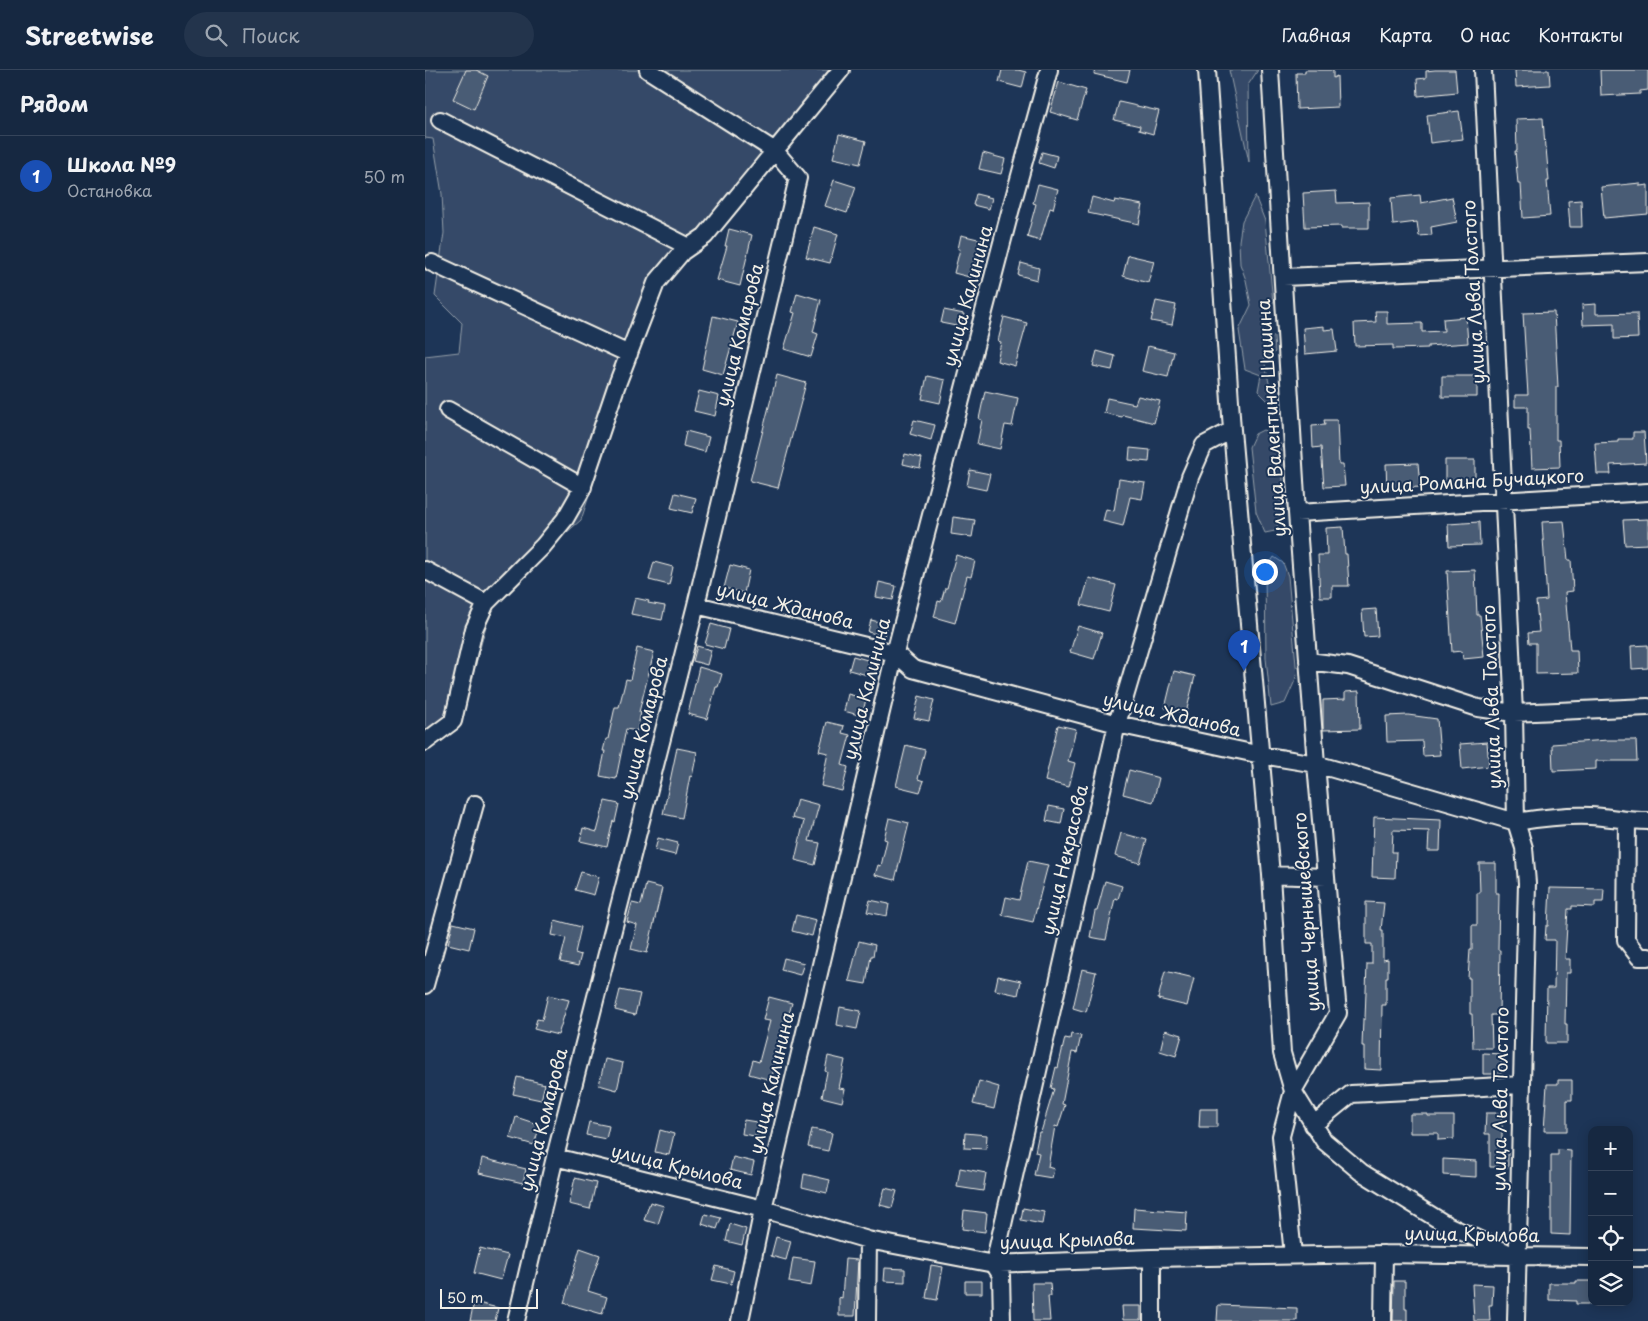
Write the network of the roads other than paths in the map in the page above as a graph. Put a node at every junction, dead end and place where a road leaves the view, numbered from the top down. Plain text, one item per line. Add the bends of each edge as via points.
1 (648, 70) edge
2 (841, 70) edge
3 (1049, 70) edge
4 (1207, 70) edge
5 (1270, 70) edge
6 (1483, 70) edge
7 (440, 120) dead end
8 (775, 151) junction
9 (689, 247) junction
10 (1648, 262) edge
11 (431, 263) dead end
12 (1493, 268) junction
13 (1283, 278) junction
14 (629, 354) junction
15 (448, 410) dead end
16 (1232, 430) junction
17 (583, 487) junction
18 (1648, 492) edge
19 (1504, 500) junction
20 (1297, 512) junction
21 (425, 570) edge
22 (486, 603) junction
23 (696, 605) junction
24 (895, 653) junction
25 (1308, 661) junction
26 (1648, 707) edge
27 (1514, 713) junction
28 (1117, 724) junction
29 (425, 742) edge
30 (1261, 755) junction
31 (1315, 764) junction
32 (475, 804) dead end
33 (1627, 821) junction
34 (1648, 821) edge
35 (1516, 822) junction
36 (1271, 875) junction
37 (1326, 877) junction
38 (1648, 958) edge
39 (425, 984) edge
40 (1521, 1085) junction
41 (1293, 1091) junction
42 (1313, 1125) junction
43 (555, 1157) junction
44 (763, 1209) junction
45 (868, 1240) junction
46 (1384, 1254) junction
47 (1293, 1255) junction
48 (1517, 1257) junction
49 (1151, 1258) junction
50 (1588, 1258) edge
51 (1633, 1258) edge
52 (1648, 1258) edge
53 (994, 1264) junction
54 (516, 1321) edge
55 (740, 1321) edge
56 (867, 1321) edge
57 (1002, 1321) edge
58 (1152, 1321) edge
59 (1383, 1321) edge
60 (1517, 1321) edge

1 - 8 street
2 - 8 street
3 - 24 street, улица Калинина
4 - 16 street
5 - 13 street, улица Валентина Шашина
6 - 12 street, улица Льва Толстого
7 - 9 street
8 - 9 street via 705,236
8 - 23 street, улица Комарова via 799,178
9 - 14 street via 656,283
10 - 12 street
11 - 14 street
12 - 13 street
12 - 19 street, улица Льва Толстого
13 - 20 street, улица Валентина Шашина
14 - 17 street
15 - 17 street
16 - 28 street, улица Некрасова via 1204,445 1190,477
16 - 30 street
17 - 22 street via 565,519 543,546
18 - 19 street, улица Романа Бучацкого
19 - 20 street, улица Романа Бучацкого
19 - 27 street, улица Льва Толстого
20 - 25 street, улица Валентина Шашина
21 - 22 street
22 - 29 street via 474,629 453,721
23 - 24 street, улица Жданова
23 - 43 street, улица Комарова
24 - 28 street, улица Жданова via 913,669
24 - 44 street, улица Калинина
25 - 27 street via 1348,666 1478,708
25 - 31 street, улица Валентина Шашина
26 - 27 street
27 - 35 street, улица Льва Толстого
28 - 30 street, улица Жданова
28 - 53 street, улица Некрасова
30 - 31 street, улица Жданова
30 - 36 street
31 - 35 street, улица Жданова
31 - 37 street, улица Чернышевского
32 - 39 street
33 - 34 street, улица Жданова
33 - 35 street, улица Жданова via 1591,816 1546,816
33 - 38 street via 1626,940 1639,957
35 - 40 street, улица Льва Толстого via 1524,848 1527,882
36 - 37 street
36 - 41 street via 1282,1053
37 - 41 street, улица Чернышевского via 1338,1013
40 - 42 street via 1351,1094
40 - 48 street, улица Льва Толстого
41 - 42 street
41 - 47 street, улица Чернышевского via 1281,1136
42 - 48 street via 1324,1141 1361,1172 1447,1224
43 - 44 street, улица Крылова
43 - 54 street, улица Комарова
44 - 45 street, улица Крылова
44 - 55 street, улица Калинина
45 - 53 street, улица Крылова
45 - 56 street
46 - 47 street, улица Крылова
46 - 48 street, улица Крылова
46 - 59 street
47 - 49 street, улица Крылова
48 - 50 street, улица Крылова
48 - 60 street, улица Льва Толстого
49 - 53 street, улица Крылова
49 - 58 street
51 - 52 street
53 - 57 street via 1001,1275

